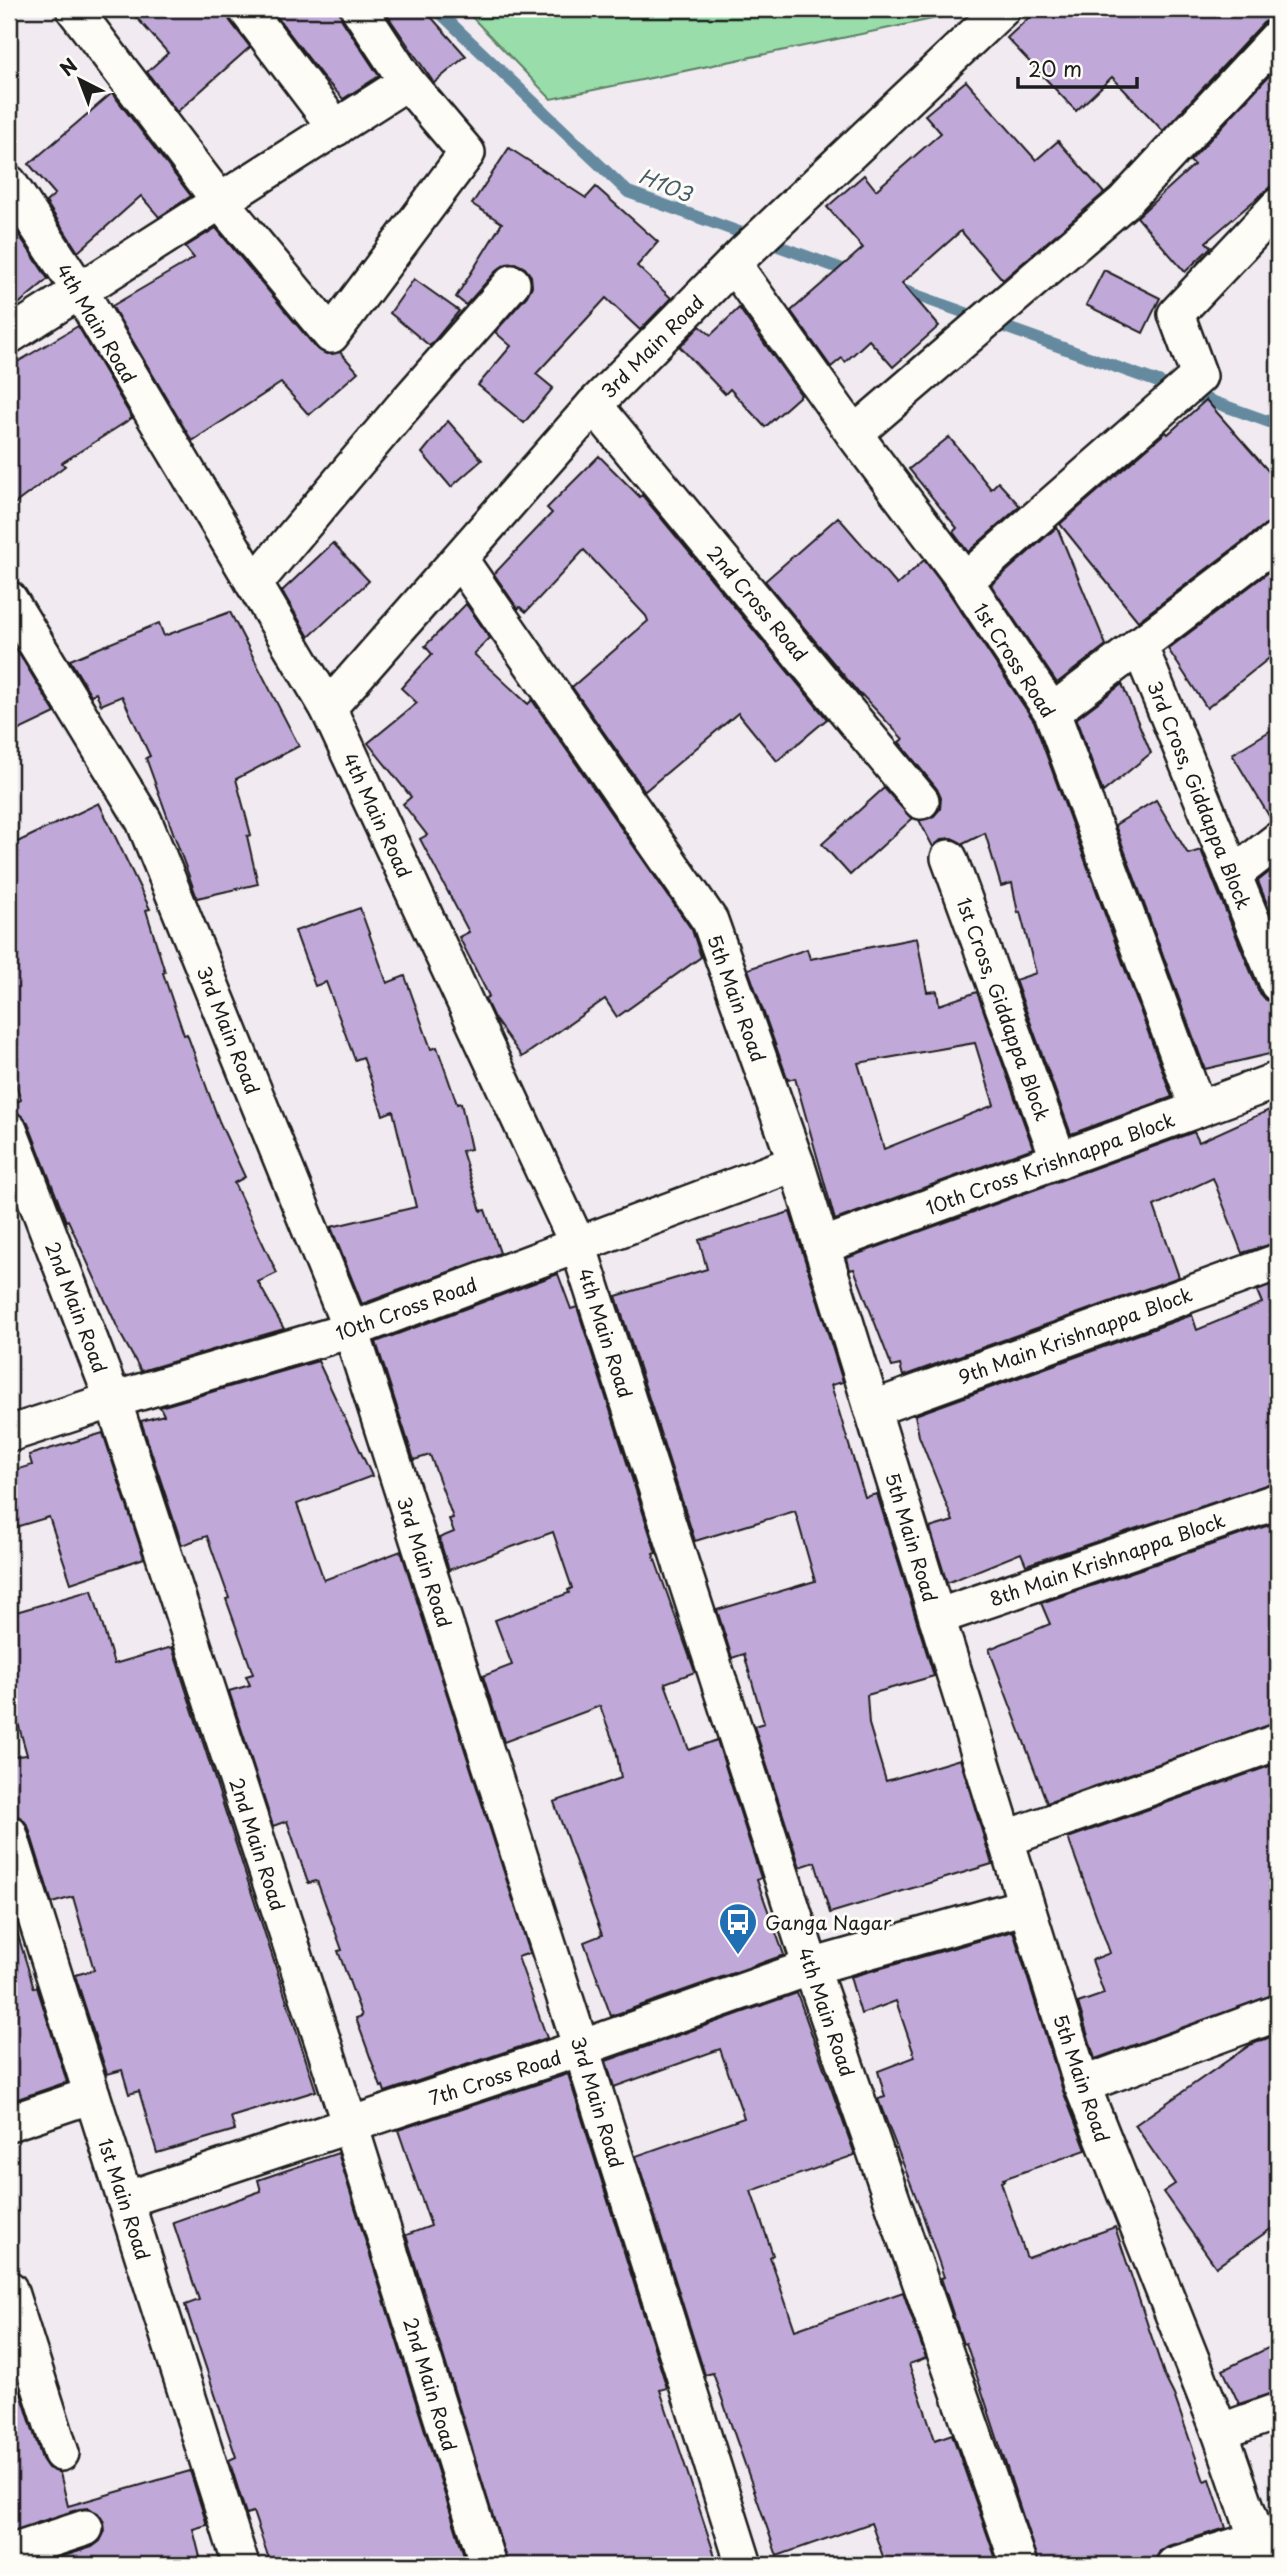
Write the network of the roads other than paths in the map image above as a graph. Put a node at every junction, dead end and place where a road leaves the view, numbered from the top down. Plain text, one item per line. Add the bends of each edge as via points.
1 (74, 9) edge
2 (246, 9) edge
3 (359, 9) edge
4 (1002, 9) edge
5 (1278, 37) edge
6 (407, 82) junction
7 (335, 128) junction
8 (9, 183) edge
9 (219, 201) junction
10 (1278, 206) edge
11 (739, 258) junction
12 (512, 284) dead end
13 (80, 292) junction
14 (9, 336) edge
15 (594, 405) junction
16 (854, 434) junction
17 (1278, 540) edge
18 (460, 560) junction
19 (965, 581) junction
20 (254, 584) junction
21 (9, 599) edge
22 (1139, 645) junction
23 (328, 708) junction
24 (1052, 712) junction
25 (921, 800) dead end
26 (1278, 841) edge
27 (949, 858) dead end
28 (1233, 875) junction
29 (1278, 984) edge
30 (1278, 1080) edge
31 (1198, 1109) junction
32 (9, 1130) edge
33 (1059, 1160) junction
34 (796, 1163) junction
35 (578, 1245) junction
36 (822, 1246) junction
37 (1278, 1262) edge
38 (351, 1330) junction
39 (113, 1400) junction
40 (872, 1409) junction
41 (9, 1434) edge
42 (1278, 1501) edge
43 (937, 1616) junction
44 (1278, 1742) edge
45 (9, 1833) edge
46 (1005, 1839) junction
47 (1026, 1906) junction
48 (811, 1967) junction
49 (1278, 2013) edge
50 (582, 2048) junction
51 (1082, 2085) junction
52 (92, 2095) junction
53 (9, 2123) edge
54 (350, 2125) junction
55 (125, 2200) junction
56 (9, 2289) edge
57 (1278, 2411) edge
58 (1220, 2432) junction
59 (61, 2453) dead end
60 (85, 2528) dead end
61 (1267, 2546) edge
62 (9, 2553) edge
63 (241, 2565) edge
64 (488, 2565) edge
65 (744, 2565) edge
66 (1019, 2565) edge
67 (1174, 2565) edge

1 - 9 street
2 - 7 street
3 - 6 street
4 - 11 street, 3rd Main Road
5 - 16 street via 1124,202
6 - 7 street
6 - 9 street via 467,152 331,335
7 - 9 street
8 - 13 street, 4th Main Road
9 - 13 street
10 - 19 street via 1176,314 1199,376
11 - 15 street, 3rd Main Road
11 - 16 street, 1st Cross Road
12 - 20 street
13 - 14 street
13 - 20 street, 4th Main Road
15 - 18 street, 3rd Main Road
15 - 25 street, 2nd Cross Road
16 - 19 street, 1st Cross Road
17 - 22 street
18 - 23 street, 3rd Main Road
18 - 34 street, 5th Main Road via 710,921
19 - 24 street, 1st Cross Road
20 - 23 street, 4th Main Road
21 - 38 street, 3rd Main Road via 144,821
22 - 24 street
22 - 28 street, 3rd Cross, Giddappa Block
23 - 35 street, 4th Main Road
24 - 31 street, 1st Cross Road
26 - 28 street
27 - 33 street, 1st Cross, Giddappa Block
28 - 29 street, 3rd Cross, Giddappa Block
30 - 31 street, 10th Cross Krishnappa Block
31 - 33 street, 10th Cross Krishnappa Block
32 - 39 street, 2nd Main Road
33 - 36 street, 10th Cross Krishnappa Block
34 - 35 street, 10th Cross Road
34 - 36 street, 5th Main Road
35 - 38 street, 10th Cross Road
35 - 48 street, 4th Main Road
36 - 40 street, 5th Main Road
37 - 40 street, 9th Main Krishnappa Block
38 - 39 street, 10th Cross Road
38 - 50 street, 3rd Main Road
39 - 41 street, 10th Cross Road
39 - 54 street, 2nd Main Road
40 - 43 street, 5th Main Road
42 - 43 street, 8th Main Krishnappa Block
43 - 46 street, 5th Main Road
44 - 46 street
45 - 52 street, 1st Main Road
46 - 47 street, 5th Main Road
47 - 48 street, 7th Cross Road
47 - 51 street, 5th Main Road
48 - 50 street, 7th Cross Road
48 - 66 street, 4th Main Road
49 - 51 street
50 - 54 street, 7th Cross Road
50 - 65 street, 3rd Main Road
51 - 58 street, 5th Main Road
52 - 53 street
52 - 55 street, 1st Main Road
54 - 55 street, 7th Cross Road
54 - 64 street, 2nd Main Road
55 - 63 street, 1st Main Road
56 - 59 street
57 - 58 street
58 - 61 street, 5th Main Road
60 - 62 street
61 - 67 street

